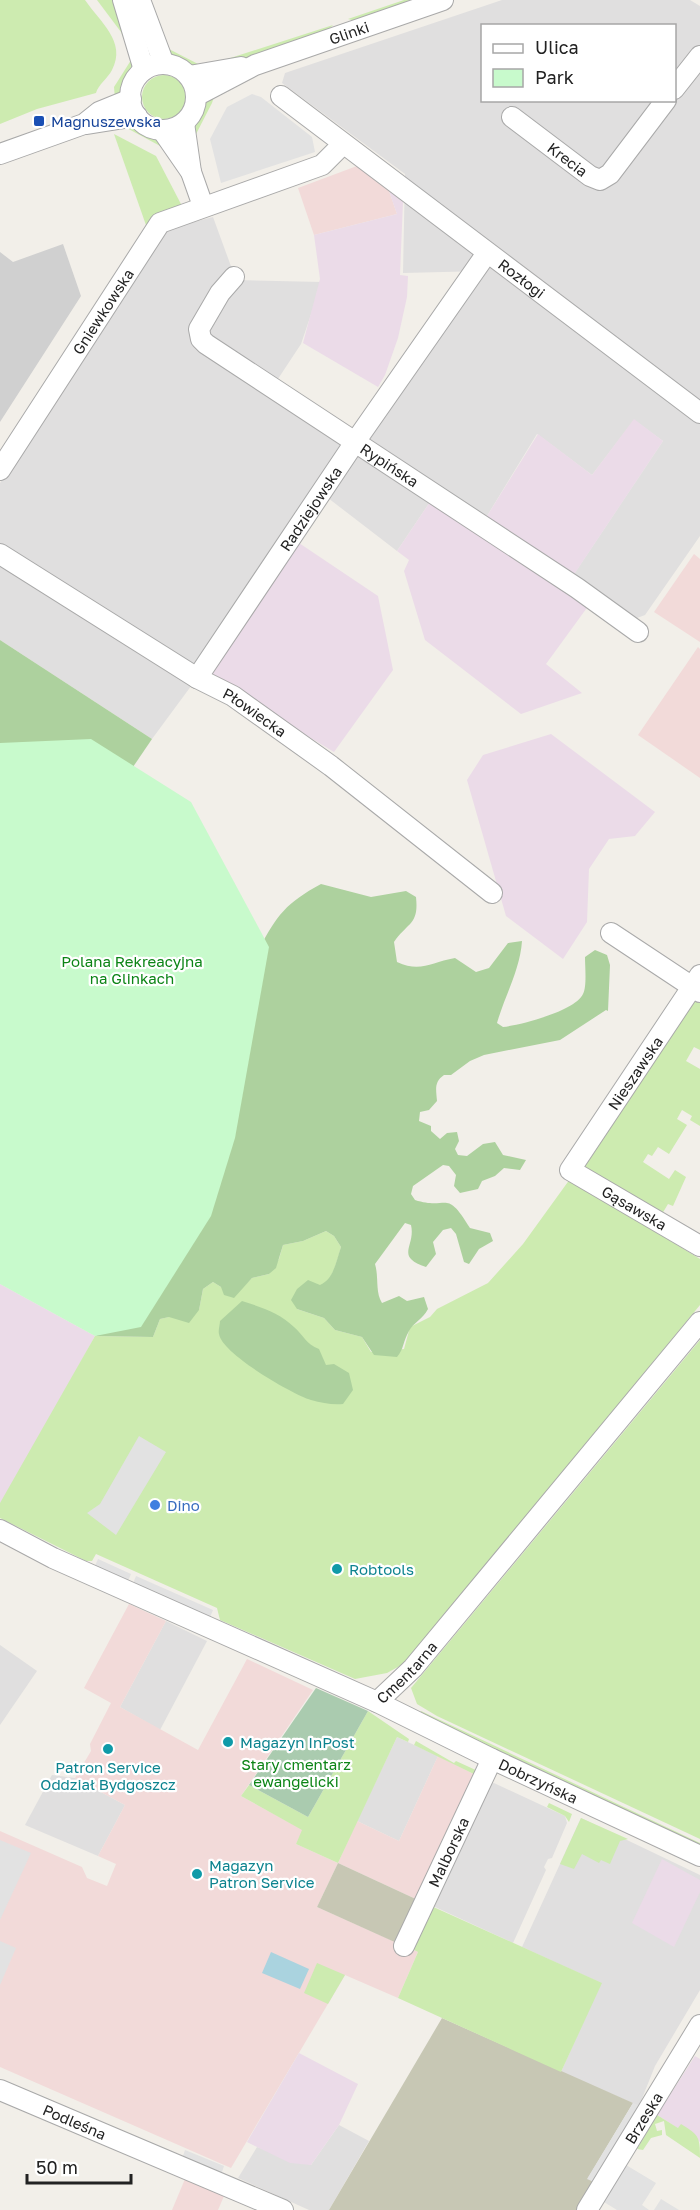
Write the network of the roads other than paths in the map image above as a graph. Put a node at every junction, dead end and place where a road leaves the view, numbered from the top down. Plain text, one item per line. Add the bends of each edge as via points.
1 (123, 0) edge
2 (140, 0) edge
3 (443, 0) edge
4 (700, 56) edge
5 (164, 64) junction
6 (255, 65) junction
7 (144, 70) junction
8 (189, 76) junction
9 (676, 88) edge
10 (196, 96) junction
11 (281, 96) dead end
12 (664, 102) edge
13 (134, 108) junction
14 (512, 117) dead end
15 (184, 123) junction
16 (162, 130) junction
17 (342, 145) junction
18 (0, 154) edge
19 (191, 172) junction
20 (203, 206) junction
21 (487, 253) junction
22 (234, 277) dead end
23 (700, 413) edge
24 (355, 442) junction
25 (0, 470) edge
26 (0, 554) edge
27 (639, 632) dead end
28 (197, 678) junction
29 (492, 893) dead end
30 (610, 933) dead end
31 (697, 985) edge
32 (570, 1170) joint
33 (700, 1246) edge
34 (700, 1322) edge
35 (0, 1531) edge
36 (377, 1702) junction
37 (492, 1759) junction
38 (700, 1856) edge
39 (404, 1946) dead end
40 (700, 2025) edge
41 (0, 2090) edge
42 (283, 2210) edge
43 (587, 2210) edge

1 - 7 street
2 - 5 street
3 - 6 street, Glinki
4 - 9 street
5 - 7 street
5 - 8 street
6 - 8 street, Glinki
6 - 10 street, Glinki
7 - 13 street via 134,83
8 - 10 street
10 - 15 street via 193,111
11 - 17 street, Rozłogi
12 - 14 street, Krecia via 610,174 600,180
13 - 16 street via 148,126
13 - 18 street
15 - 16 street
15 - 19 street
16 - 19 street
17 - 20 street via 322,165
17 - 21 street, Rozłogi
19 - 20 street
20 - 25 street, Gniewkowska via 164,220 152,232
21 - 23 street, Rozłogi
21 - 24 street, Radziejowska
22 - 24 street, Rypińska via 199,329 201,339
24 - 27 street, Rypińska
24 - 28 street, Radziejowska
26 - 28 street, Płowiecka
28 - 29 street, Płowiecka via 233,696 332,766
30 - 31 street
31 - 32 street, Nieszawska
32 - 33 street, Gąsawska
34 - 36 street, Cmentarna via 414,1668
35 - 36 street, Cmentarna
36 - 37 street, Dobrzyńska
37 - 38 street, Dobrzyńska
37 - 39 street, Malborska
40 - 43 street, Brzeska
41 - 42 street, Podleśna

